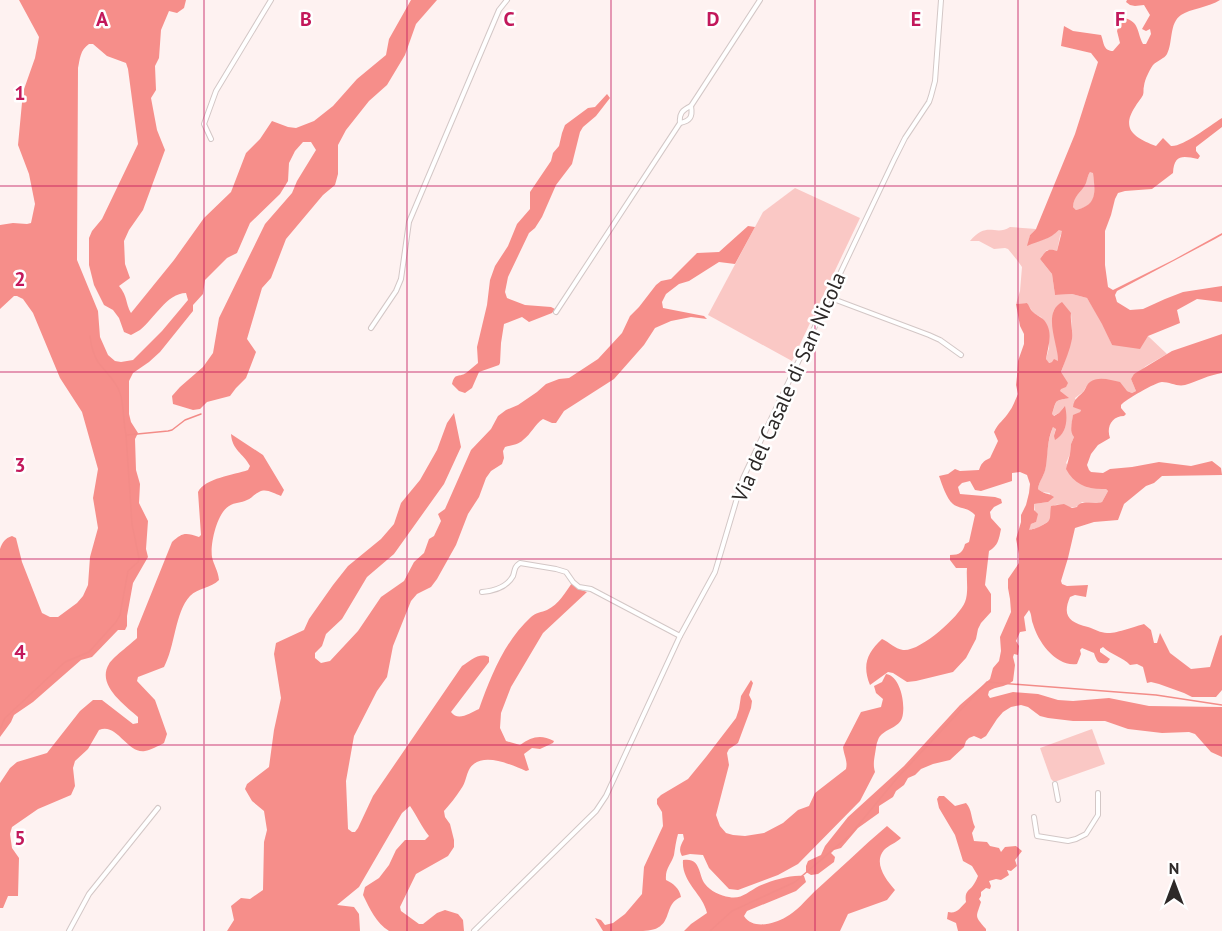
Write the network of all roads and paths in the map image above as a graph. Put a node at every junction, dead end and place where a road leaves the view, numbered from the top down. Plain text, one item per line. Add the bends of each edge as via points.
1 (271, 0) edge
2 (507, 0) edge
3 (760, 0) edge
4 (941, 0) edge
5 (691, 106) junction
6 (680, 123) junction
7 (211, 139) dead end
8 (828, 297) junction
9 (556, 312) dead end
10 (371, 328) dead end
11 (962, 355) dead end
12 (482, 592) dead end
13 (680, 636) junction
14 (1055, 784) dead end
15 (1098, 793) dead end
16 (1058, 800) dead end
17 (158, 808) dead end
18 (1034, 817) dead end
19 (69, 931) edge
20 (474, 931) edge

1 - 7 street via 216,91 204,124
2 - 10 street via 499,10 409,222 401,279
3 - 5 street
4 - 8 street, Via del Casale di San Nicola via 931,96 899,148
5 - 6 street via 681,113
5 - 6 street via 690,119
6 - 9 street
8 - 11 street via 929,335
8 - 13 street, Via del Casale di San Nicola via 743,478 715,572
12 - 13 street via 507,584 520,563 556,569 566,572 579,587 591,589
13 - 20 street, Via del Casale di San Nicola via 596,811
14 - 16 street
15 - 18 street via 1098,815 1086,834 1076,839 1037,836
17 - 19 street via 89,894

